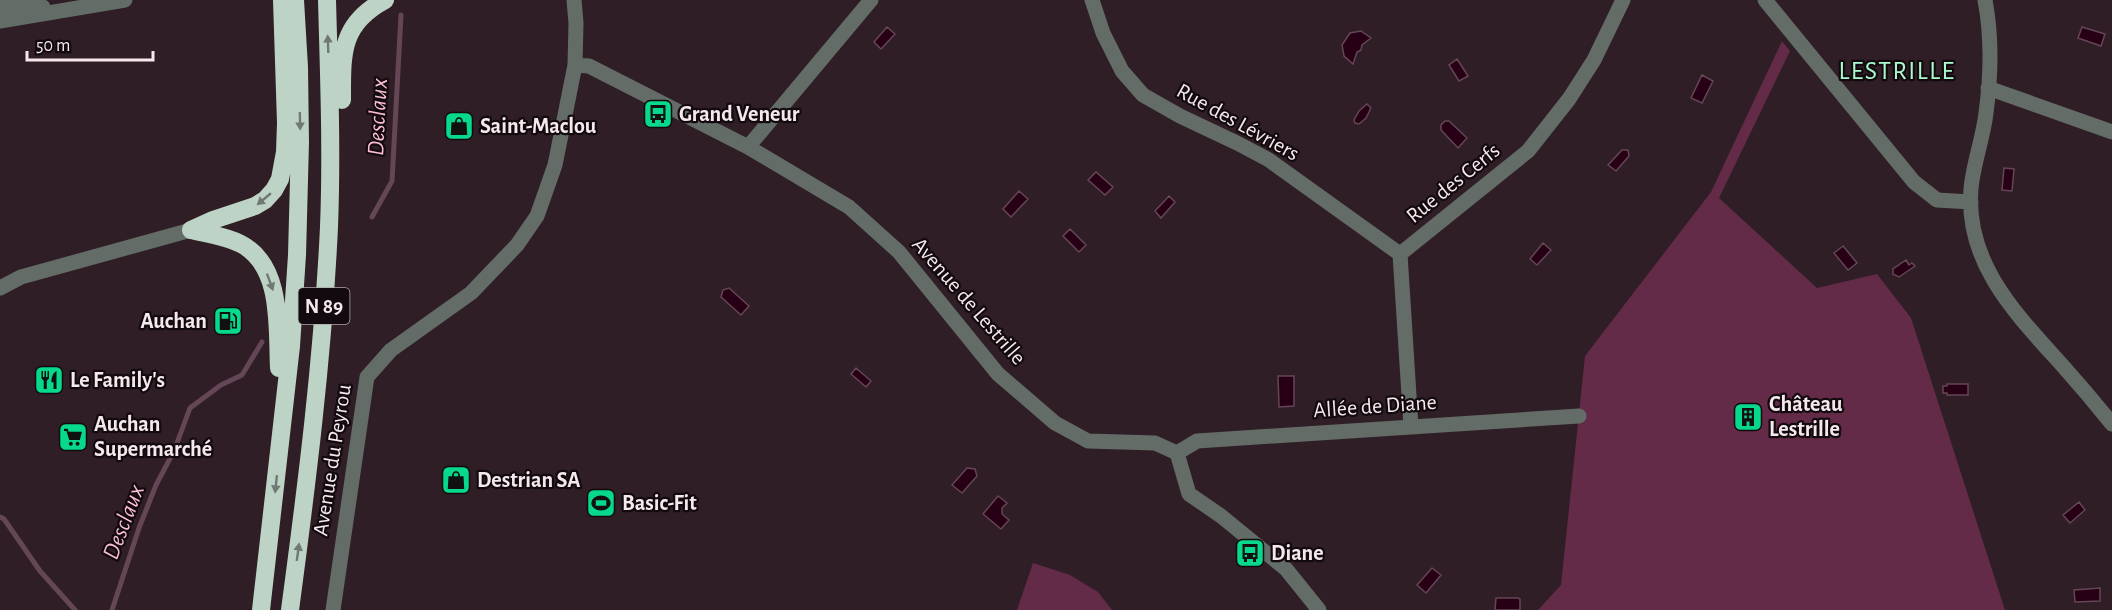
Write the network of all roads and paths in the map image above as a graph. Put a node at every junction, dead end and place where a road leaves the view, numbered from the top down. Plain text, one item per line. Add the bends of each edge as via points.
1 (125, 0) edge
2 (282, 0) edge
3 (295, 0) edge
4 (327, 0) edge
5 (385, 0) edge
6 (574, 0) edge
7 (872, 0) edge
8 (1092, 0) edge
9 (1623, 0) edge
10 (1765, 0) edge
11 (1985, 0) edge
12 (0, 7) edge
13 (70, 8) junction
14 (0, 21) edge
15 (575, 64) junction
16 (1988, 88) junction
17 (2112, 132) edge
18 (748, 147) junction
19 (1971, 202) junction
20 (191, 230) junction
21 (1400, 254) junction
22 (0, 276) edge
23 (21, 277) junction
24 (0, 288) edge
25 (316, 399) junction
26 (1579, 416) dead end
27 (2112, 424) edge
28 (282, 426) junction
29 (1410, 427) junction
30 (1177, 453) junction
31 (261, 610) edge
32 (290, 610) edge
33 (333, 610) edge
34 (1319, 610) edge

1 - 13 street
2 -> 20 highway via 285,142 280,178 274,190 255,206
3 -> 28 highway, N 89 via 300,131 297,255
25 -> 4 highway, N 89 via 329,226
5 - 25 highway via 363,14 350,29 344,45 339,252 331,341
6 - 15 street, Avenue du Peyrou
7 - 18 street
8 - 21 street, Rue des Lévriers via 1122,70 1143,95 1269,160
9 - 21 street, Rue des Cerfs via 1594,60 1528,151
10 - 19 street via 1914,183 1938,200
11 - 16 street via 1991,29
12 - 13 street
13 - 14 street
15 - 18 street, Avenue de Lestrille via 596,69
15 - 33 street, Avenue du Peyrou via 555,165 537,216 517,245 471,293 391,350 367,377
16 - 17 street
16 - 19 street
18 - 30 street, Avenue de Lestrille via 858,215 898,252 998,374 1055,423 1088,441 1155,443
19 - 27 street via 1978,248 1995,285
20 - 23 street
20 -> 28 highway via 243,245 264,267 275,299
21 - 29 street, Rue des Cerfs
22 - 23 street
23 - 24 street
32 -> 25 highway, N 89
26 - 29 street, Allée de Diane
28 -> 31 highway, N 89
29 - 30 street, Allée de Diane via 1197,441
30 - 34 street via 1189,494 1286,569

